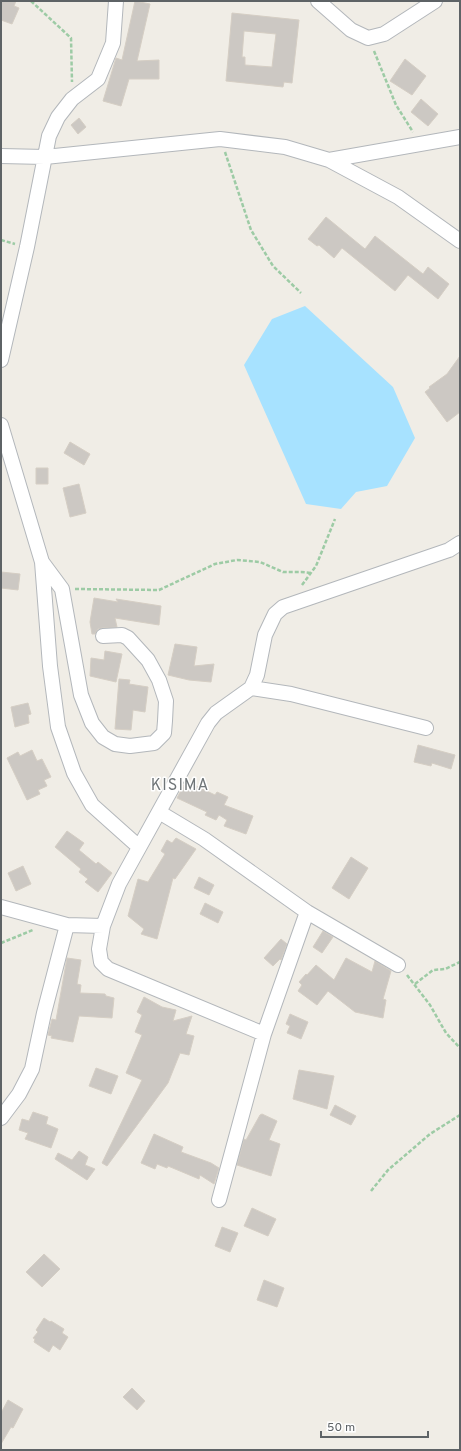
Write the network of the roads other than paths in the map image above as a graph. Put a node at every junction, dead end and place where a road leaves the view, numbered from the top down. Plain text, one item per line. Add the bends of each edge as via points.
1 (116, 1) edge
2 (318, 1) edge
3 (435, 1) edge
4 (460, 137) edge
5 (1, 156) edge
6 (45, 157) junction
7 (329, 160) junction
8 (460, 241) edge
9 (1, 360) edge
10 (1, 425) edge
11 (460, 543) edge
12 (42, 562) junction
13 (103, 636) dead end
14 (250, 688) junction
15 (426, 728) dead end
16 (159, 812) junction
17 (139, 846) junction
18 (1, 907) edge
19 (307, 912) junction
20 (67, 925) junction
21 (103, 926) junction
22 (398, 965) road end
23 (264, 1034) junction
24 (1, 1118) edge
25 (219, 1200) dead end

1 - 6 street via 113,43 98,79 72,99 58,117 49,136
2 - 3 street via 352,30 368,38 384,34
4 - 7 street
5 - 6 street
6 - 7 street via 220,139 285,147
6 - 9 street
7 - 8 street via 398,197
10 - 12 street
11 - 14 street via 449,550 283,607 275,614 265,635 257,675
12 - 13 street via 62,589 81,695 92,723 102,737 115,744 130,746 154,743 164,733 165,721 166,701 159,680 148,660 128,638 122,635
12 - 17 street via 50,666 58,727 74,773 92,805
14 - 15 street via 292,694
14 - 16 street via 216,713 208,723
16 - 17 street
16 - 19 street via 204,839
17 - 21 street via 119,884
18 - 20 street
19 - 22 street
19 - 23 street
20 - 21 street
20 - 24 street via 32,1069 19,1094
21 - 23 street via 99,950 101,962 108,969
23 - 25 street

